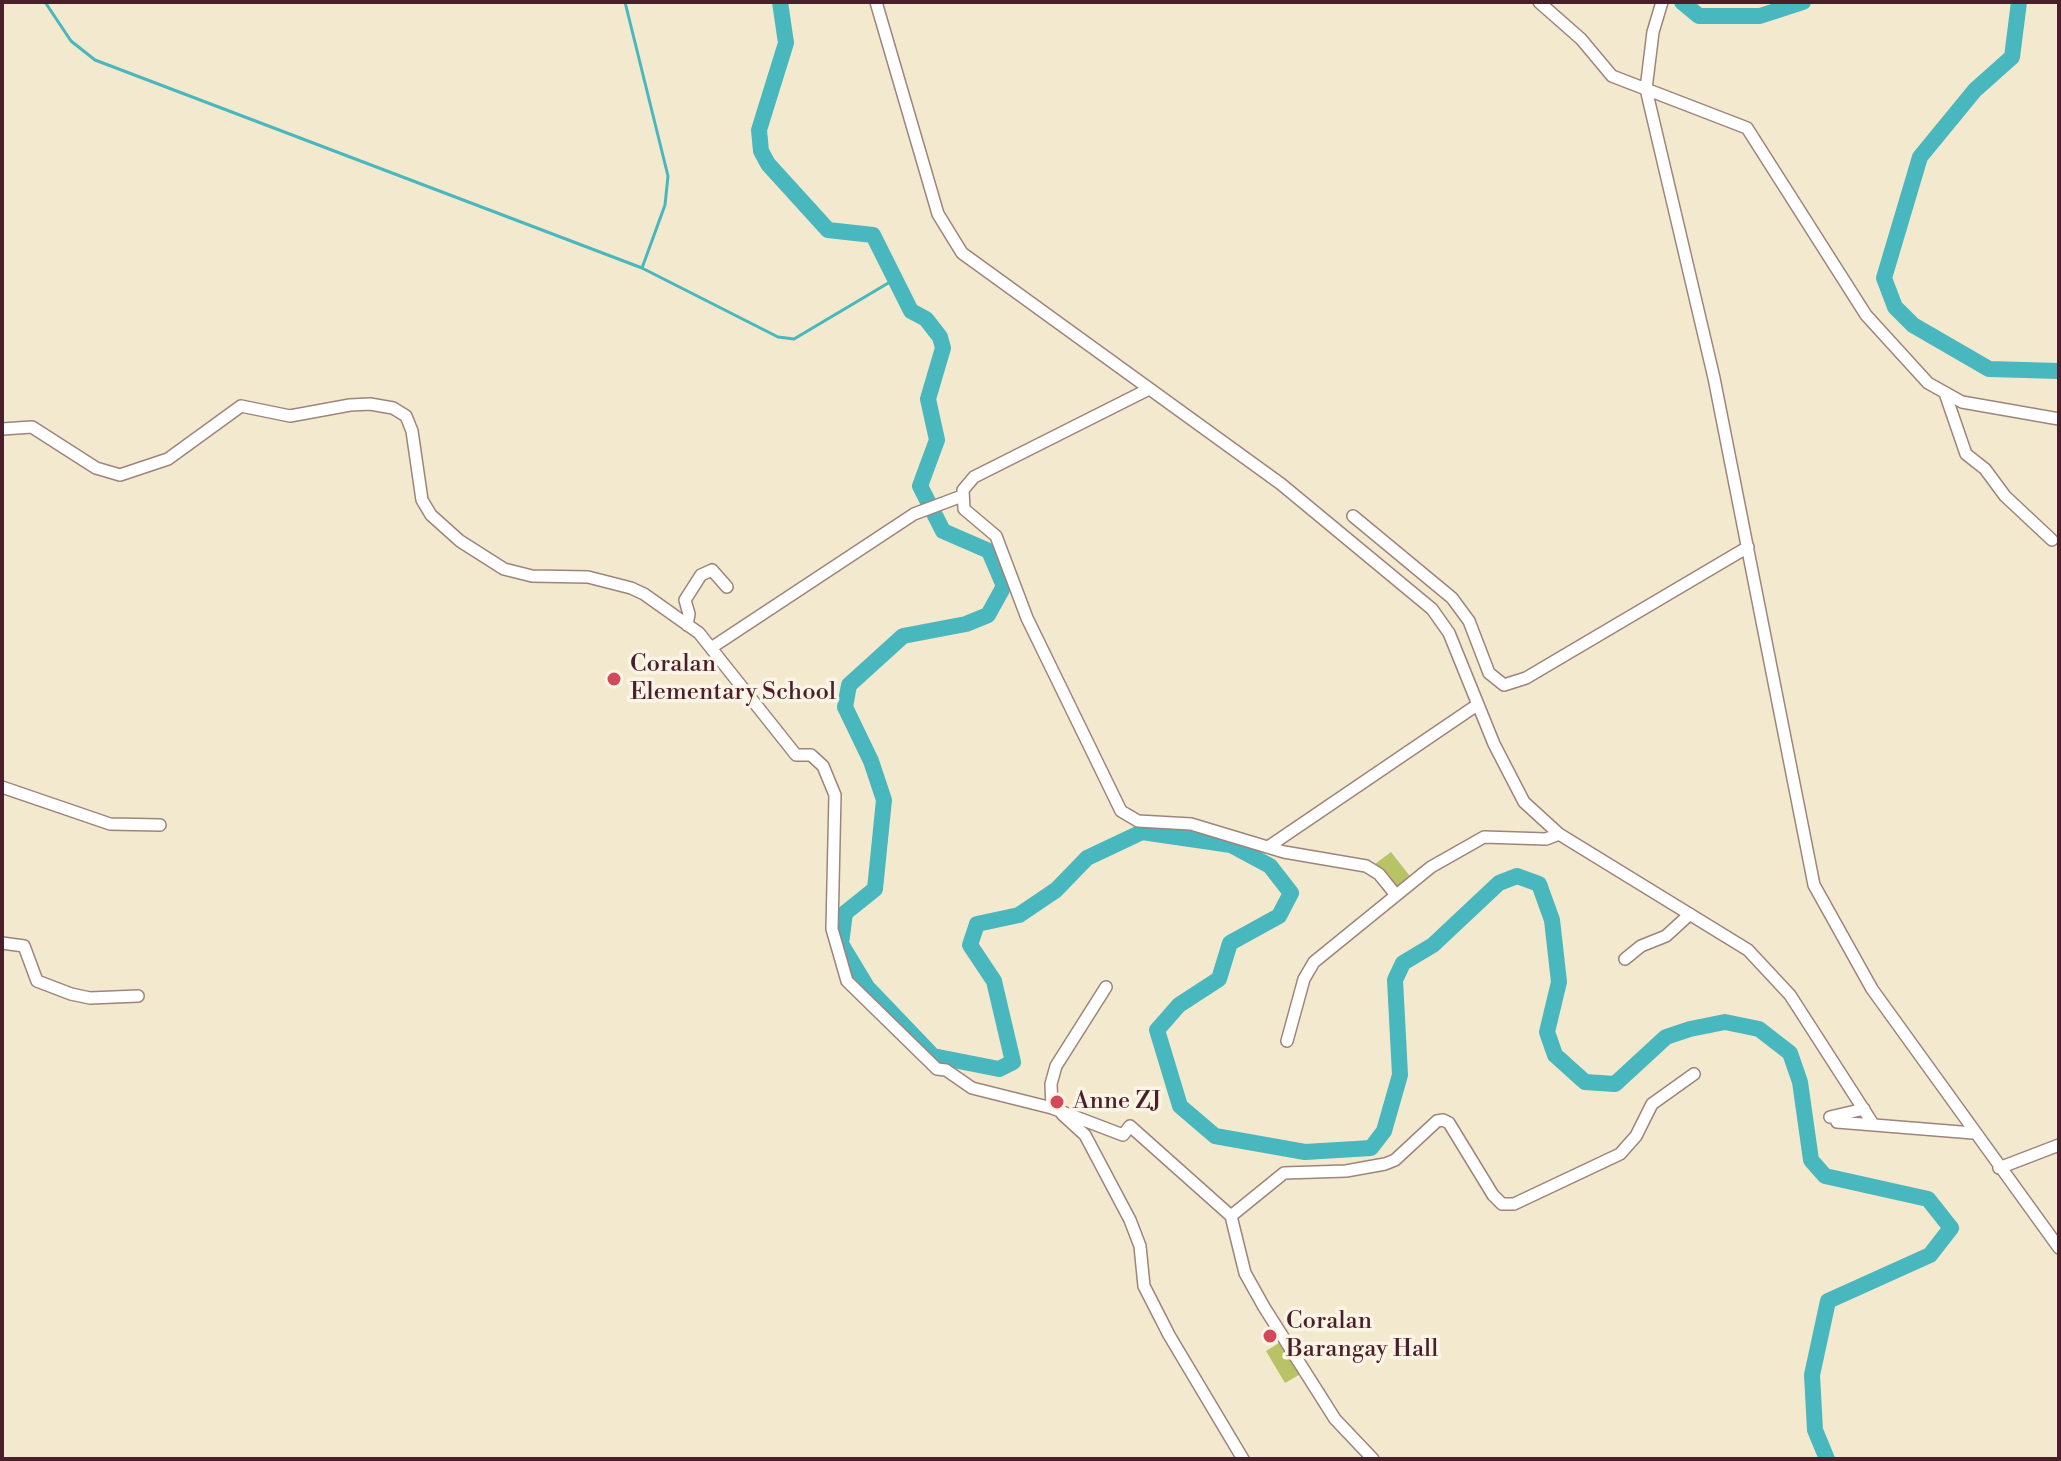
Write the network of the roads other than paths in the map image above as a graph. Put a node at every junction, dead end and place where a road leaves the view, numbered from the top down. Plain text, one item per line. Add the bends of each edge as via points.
1 (876, 2) edge
2 (1539, 2) edge
3 (1660, 6) edge
4 (1646, 89) junction
5 (1149, 389) junction
6 (1946, 396) junction
7 (2059, 419) edge
8 (2, 429) edge
9 (962, 496) junction
10 (1353, 516) dead end
11 (2052, 540) dead end
12 (1748, 547) junction
13 (727, 587) dead end
14 (687, 625) junction
15 (711, 648) junction
16 (1481, 658) junction
17 (1463, 665) junction
18 (1477, 705) junction
19 (2, 787) edge
20 (160, 825) dead end
21 (1559, 834) junction
22 (1268, 847) junction
23 (1396, 895) junction
24 (1690, 914) junction
25 (2, 943) edge
26 (1625, 959) dead end
27 (1106, 987) dead end
28 (138, 996) dead end
29 (1287, 1041) dead end
30 (1694, 1074) dead end
31 (1055, 1109) junction
32 (1864, 1109) junction
33 (1873, 1124) junction
34 (1973, 1133) junction
35 (2059, 1145) edge
36 (1999, 1168) junction
37 (1231, 1216) junction
38 (2059, 1248) edge
39 (1243, 1459) edge
40 (1373, 1459) edge

1 - 5 street via 938,214 952,241 980,268
2 - 4 street via 1612,76
3 - 4 street
4 - 6 street via 1747,128 1876,329
4 - 12 street
5 - 9 street via 974,477
5 - 17 street via 1281,484 1424,601 1442,622
6 - 7 street
6 - 11 street via 1966,454
8 - 14 street via 32,427 96,468 120,475 168,459 241,406 290,416 350,405 393,408 406,416 412,431 422,500 431,515 469,548 504,569 532,576 588,577 631,588
9 - 15 street via 918,512
9 - 22 street via 969,516 996,536 1027,618 1121,811 1138,821 1191,824
10 - 16 street via 1452,598 1469,621
12 - 16 street via 1512,685 1498,683
12 - 34 street via 1814,885 1872,989
13 - 14 street via 712,570 701,575 685,600
14 - 15 street
15 - 31 street via 796,755 811,755 823,766 835,795 832,929 847,981 937,1069 972,1088
16 - 17 street
17 - 18 street
18 - 21 street via 1515,790
18 - 22 street
19 - 20 street via 110,824
21 - 23 street via 1546,839 1484,837 1431,867
21 - 24 street
22 - 23 street via 1366,866
23 - 29 street via 1308,970
24 - 26 street via 1666,936
24 - 32 street via 1748,950 1772,974
25 - 28 street via 24,946 37,981 90,998
27 - 31 street via 1056,1066 1051,1084
30 - 37 street via 1652,1104 1620,1154 1514,1204 1502,1204 1493,1195 1443,1120 1385,1164 1284,1173
31 - 37 street via 1123,1135 1130,1126
31 - 39 street via 1085,1135 1130,1220 1140,1246 1144,1286
32 - 33 street
32 - 33 street via 1832,1116 1837,1122
33 - 34 street
34 - 36 street
35 - 36 street
36 - 38 street
37 - 40 street via 1245,1273 1264,1307 1330,1412

